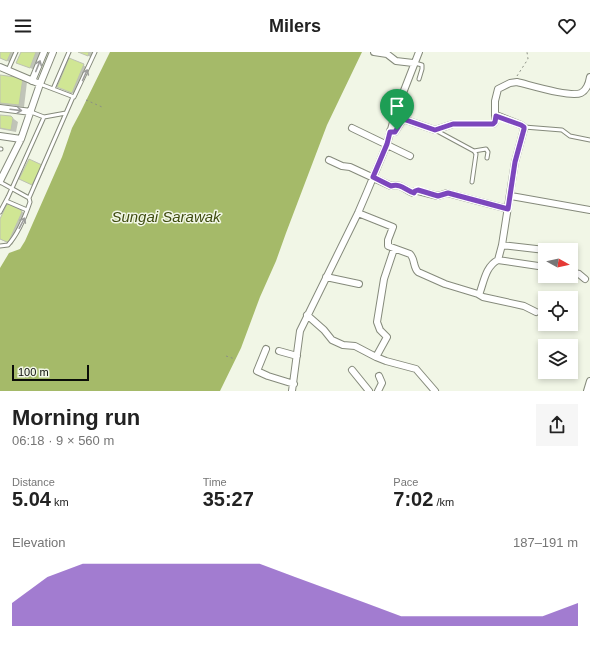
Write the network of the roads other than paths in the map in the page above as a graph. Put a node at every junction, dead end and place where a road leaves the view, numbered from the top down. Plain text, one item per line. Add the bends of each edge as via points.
1 (16, 52) edge
2 (44, 52) edge
3 (52, 52) edge
4 (69, 52) edge
5 (95, 52) edge
6 (374, 52) edge
7 (416, 53) edge
8 (414, 63) junction
9 (0, 67) edge
10 (8, 70) junction
11 (419, 78) dead end
12 (32, 80) junction
13 (590, 81) edge
14 (40, 84) junction
15 (53, 89) junction
16 (73, 97) junction
17 (0, 108) edge
18 (31, 112) junction
19 (66, 113) junction
20 (496, 116) junction
21 (44, 117) junction
22 (524, 127) junction
23 (352, 128) dead end
24 (435, 130) junction
25 (390, 132) junction
26 (0, 136) edge
27 (21, 139) junction
28 (590, 140) edge
29 (387, 144) junction
30 (474, 151) junction
31 (410, 156) dead end
32 (487, 158) dead end
33 (329, 160) dead end
34 (373, 177) junction
35 (0, 181) edge
36 (472, 182) dead end
37 (12, 189) junction
38 (511, 196) junction
39 (28, 198) junction
40 (6, 201) junction
41 (508, 209) junction
42 (27, 210) junction
43 (590, 210) edge
44 (0, 212) edge
45 (358, 213) junction
46 (502, 245) junction
47 (0, 246) edge
48 (394, 249) junction
49 (538, 249) edge
50 (498, 260) junction
51 (538, 266) edge
52 (578, 274) edge
53 (326, 278) junction
54 (585, 279) dead end
55 (359, 284) dead end
56 (478, 294) junction
57 (536, 312) dead end
58 (307, 316) junction
59 (266, 349) dead end
60 (279, 351) dead end
61 (297, 356) junction
62 (376, 357) junction
63 (352, 370) dead end
64 (379, 376) dead end
65 (590, 381) edge
66 (294, 384) junction
67 (292, 391) edge
68 (369, 391) edge
69 (378, 391) edge
70 (435, 391) edge
71 (587, 391) edge

1 - 10 lane
12 -> 2 street
3 - 14 street
4 - 15 lane
16 -> 5 lane
6 - 8 street via 387,54 396,61
7 - 8 street
8 - 11 lane via 422,65
8 - 25 street
9 - 10 street
10 - 12 street
12 - 14 street
13 - 20 street via 586,89 580,93 568,94 513,82 498,89 495,101
14 - 15 lane
14 - 18 street
15 - 16 lane
16 - 19 lane
17 -> 18 street
18 - 21 lane
18 - 27 street
19 - 21 lane
19 - 39 lane
20 - 22 street
20 - 24 street via 493,124 453,124
21 - 37 lane
22 - 28 lane via 562,130 570,136
22 - 38 street via 515,162
23 - 29 street
24 - 25 street via 403,119 395,132
24 - 30 lane
25 - 29 street
26 - 27 street
27 - 35 street
29 - 31 street
29 - 34 street
30 - 32 lane via 486,149
30 - 36 lane via 476,154
33 - 34 street
34 - 41 street via 391,186 400,185 414,193 418,190 438,196 448,193
34 - 45 street
35 - 37 lane
37 - 39 lane
37 - 40 lane
38 - 41 street
38 - 43 street
39 - 42 lane via 30,202
40 - 42 lane
40 - 44 lane
41 - 46 street
47 -> 42 lane via 8,246 12,241 26,217
45 - 48 street via 393,227 387,243
45 - 53 street
46 - 49 street
46 - 50 street
48 - 56 street via 410,254 418,272
48 - 62 street via 384,279 377,322 387,337
50 - 51 street
50 - 56 street via 489,267
52 - 54 street
53 - 55 street
53 - 58 street
56 - 57 street via 524,306
58 - 61 street via 300,331
58 - 62 street via 332,340 343,345 355,346
59 - 66 street via 257,371
60 - 61 street
61 - 66 street
62 - 70 street via 416,369
63 - 68 street
64 - 69 street via 382,383
65 - 71 street
66 - 67 street

